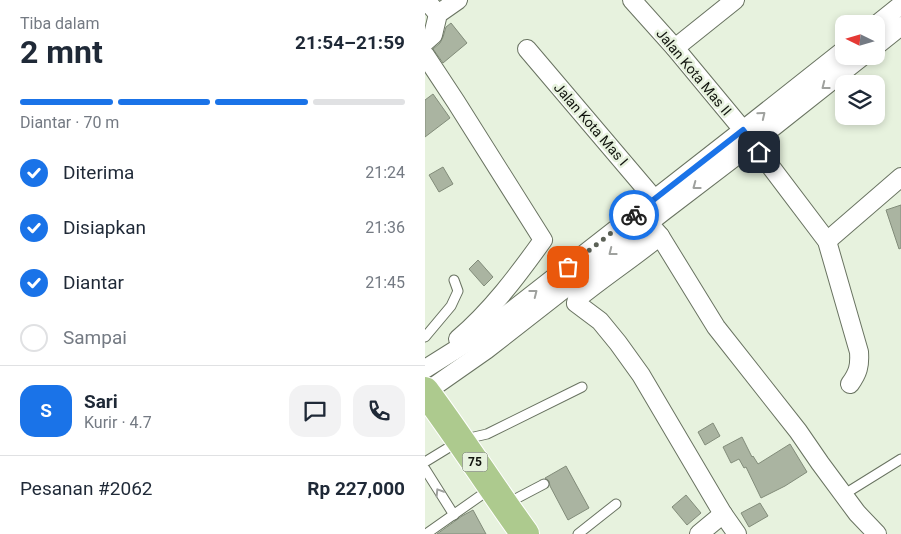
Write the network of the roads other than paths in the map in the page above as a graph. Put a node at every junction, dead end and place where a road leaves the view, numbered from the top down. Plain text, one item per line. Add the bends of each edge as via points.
1 (426, 0) edge
2 (458, 0) edge
3 (632, 0) edge
4 (735, 0) edge
5 (901, 5) edge
6 (438, 14) junction
7 (885, 17) edge
8 (901, 26) edge
9 (885, 39) edge
10 (425, 42) edge
11 (675, 48) junction
12 (527, 49) dead end
13 (425, 55) edge
14 (835, 58) edge
15 (850, 65) edge
16 (748, 137) junction
17 (901, 177) edge
18 (659, 205) junction
19 (654, 229) junction
20 (827, 241) junction
21 (455, 280) dead end
22 (500, 330) junction
23 (425, 338) edge
24 (425, 359) edge
25 (425, 384) edge
26 (850, 384) dead end
27 (582, 388) dead end
28 (461, 440) junction
29 (901, 459) edge
30 (425, 462) edge
31 (425, 469) edge
32 (544, 484) dead end
33 (843, 495) junction
34 (498, 497) junction
35 (615, 504) dead end
36 (723, 514) junction
37 (454, 515) junction
38 (426, 534) edge
39 (525, 534) edge
40 (578, 534) edge
41 (699, 534) edge
42 (737, 534) edge
43 (877, 534) edge

1 - 6 street
2 - 6 street
3 - 11 street, Jalan Kota Mas II
4 - 11 street
5 - 7 street
6 - 10 street via 433,35
8 - 9 street
11 - 16 street, Jalan Kota Mas II
12 - 18 street, Jalan Kota Mas I
13 - 24 street via 543,240 473,326 450,345
16 -> 14 street
15 -> 16 street
16 - 18 street
16 - 20 street, Jalan Kota Mas II
17 - 20 street
18 - 19 street
22 -> 18 street
19 -> 22 street
19 - 33 street via 716,327 799,431
19 - 36 street via 576,303 600,321 641,375
20 - 26 street via 859,352 858,370
21 - 23 lane via 458,291 451,306
22 - 25 street via 472,340
22 - 25 street via 476,358
25 - 28 main road, 75
27 - 28 lane via 487,434
28 - 30 lane
28 - 34 main road, 75
29 - 33 lane
37 -> 31 lane
32 - 34 lane via 515,499
33 - 43 street
34 - 37 lane
34 - 39 main road, 75
35 - 40 lane
36 - 41 street
36 - 42 street
37 - 38 lane

